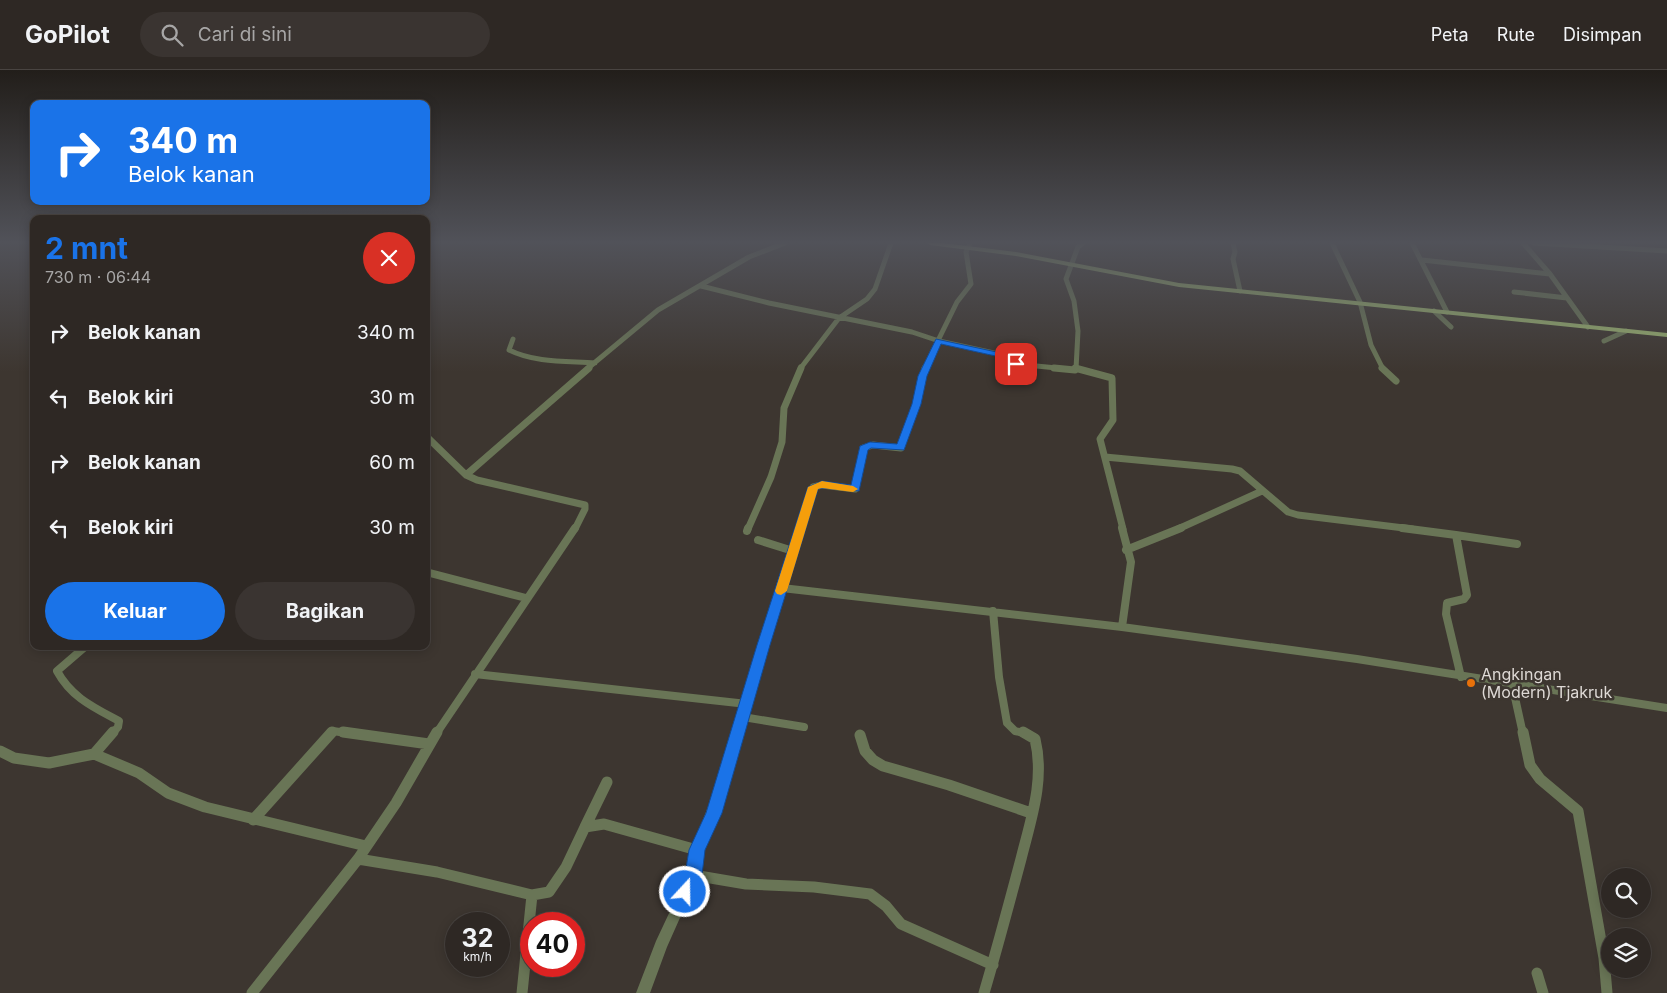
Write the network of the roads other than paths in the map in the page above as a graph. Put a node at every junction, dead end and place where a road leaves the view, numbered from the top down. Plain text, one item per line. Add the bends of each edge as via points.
1 (701, 286) joint
2 (876, 286) edge
3 (970, 286) edge
4 (1068, 286) edge
5 (1198, 286) edge
6 (1239, 286) edge
7 (1353, 286) edge
8 (1435, 286) edge
9 (1559, 286) edge
10 (1240, 291) junction
11 (1514, 292) dead end
12 (1567, 298) junction
13 (1361, 303) junction
14 (1434, 311) junction
15 (1447, 312) junction
16 (839, 318) junction
17 (1451, 327) dead end
18 (1588, 327) junction
19 (1626, 332) junction
20 (1667, 335) edge
21 (513, 340) dead end
22 (939, 341) junction
23 (1604, 341) dead end
24 (595, 363) junction
25 (1075, 370) junction
26 (1396, 380) dead end
27 (430, 440) edge
28 (1105, 457) junction
29 (466, 474) junction
30 (1262, 491) junction
31 (747, 531) dead end
32 (1456, 535) junction
33 (758, 540) dead end
34 (1517, 544) dead end
35 (793, 550) junction
36 (1126, 550) junction
37 (430, 573) edge
38 (782, 588) junction
39 (526, 598) junction
40 (993, 611) junction
41 (1122, 627) junction
42 (81, 650) edge
43 (475, 674) junction
44 (1461, 677) junction
45 (1512, 684) junction
46 (746, 704) junction
47 (1667, 708) edge
48 (742, 717) junction
49 (804, 727) dead end
50 (860, 735) dead end
51 (429, 744) junction
52 (0, 751) edge
53 (94, 754) junction
54 (607, 782) dead end
55 (1031, 813) junction
56 (253, 820) junction
57 (585, 827) junction
58 (366, 846) junction
59 (697, 850) junction
60 (358, 859) junction
61 (693, 875) junction
62 (532, 895) junction
63 (993, 965) junction
64 (1537, 973) dead end
65 (252, 993) edge
66 (522, 993) edge
67 (643, 993) edge
68 (984, 993) edge
69 (1543, 993) edge
70 (1607, 993) edge

1 - 16 street
1 - 24 street via 658,310
2 - 16 street via 867,299
3 - 22 street
4 - 25 street via 1076,310 1078,350
5 - 10 main road
6 - 10 street
7 - 13 street
8 - 15 street
9 - 12 street
10 - 13 main road
11 - 12 street
12 - 18 street
13 - 14 main road
13 - 26 street via 1375,358 1386,375
14 - 15 main road
14 - 17 street
15 - 18 main road
16 - 22 street
16 - 31 street via 802,366 794,382 784,408 782,442 771,477
18 - 19 main road
19 - 20 main road
19 - 23 street
21 - 24 street via 508,350 514,353
22 - 25 street via 1003,355 1016,364
22 - 35 street via 922,376 900,448 870,445 863,448 855,489 822,484 813,487
24 - 29 street
25 - 28 street via 1112,378 1114,416 1100,438
27 - 29 street
28 - 30 street via 1232,470 1240,472
28 - 36 street
29 - 39 street via 477,480 585,505 579,523
30 - 32 street via 1288,512 1298,515
30 - 36 street
32 - 34 street
32 - 44 street via 1466,596 1464,600 1447,603 1446,614
33 - 35 street
35 - 38 street
36 - 41 street via 1131,562
37 - 39 street
38 - 40 street
38 - 46 street
39 - 43 street
40 - 41 street
40 - 55 street via 1007,723 1035,739 1039,755 1039,786
41 - 44 street
42 - 53 street via 57,670 64,687 80,700 120,721 118,728
43 - 46 street
43 - 51 street
44 - 45 street
45 - 47 street
45 - 70 street via 1530,766 1540,779 1578,811 1604,958
46 - 48 street
48 - 49 street
48 - 59 street via 714,813
50 - 55 street via 865,751 883,766
51 - 56 street via 333,732
51 - 58 street via 396,804
52 - 53 street via 14,758 49,763
53 - 56 street via 139,773 168,793
54 - 57 street
55 - 63 street
56 - 58 street
57 - 59 street via 604,824
57 - 62 street via 566,867 549,892
58 - 60 street
59 - 61 street
60 - 62 street via 437,872
60 - 65 street
61 - 63 street via 746,884 870,894 886,906 901,924
61 - 67 street
62 - 66 street
63 - 68 street
64 - 69 street

